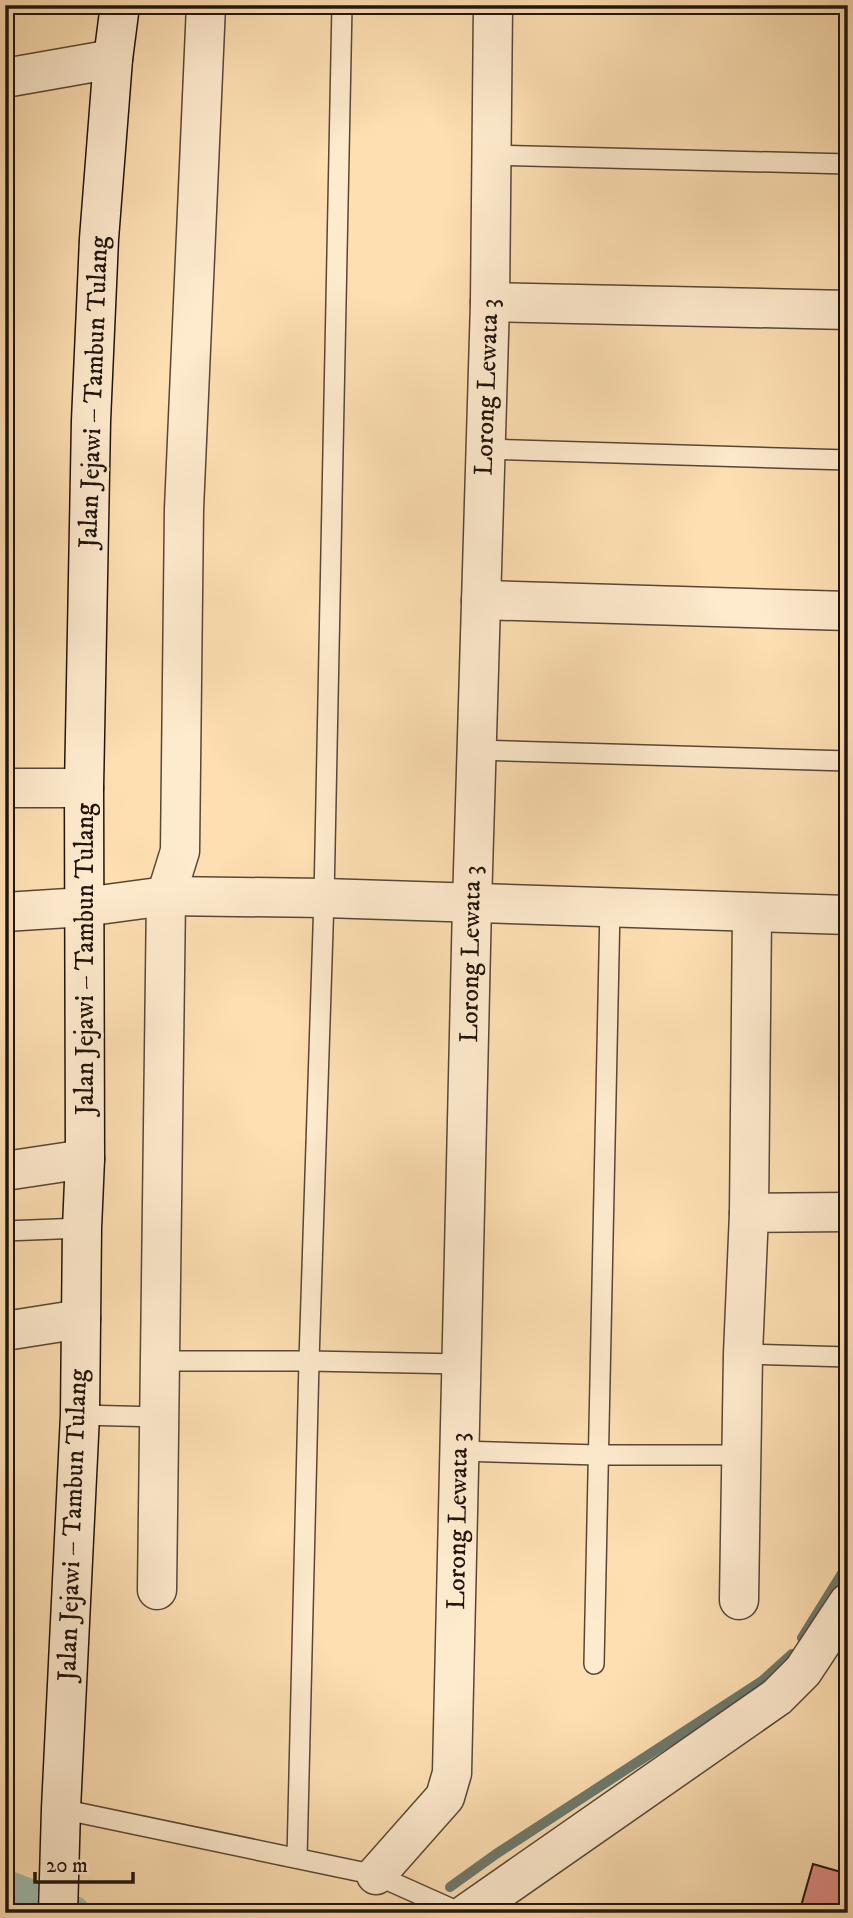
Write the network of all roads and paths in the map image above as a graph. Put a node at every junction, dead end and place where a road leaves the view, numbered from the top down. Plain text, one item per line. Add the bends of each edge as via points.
1 (120, 5) edge
2 (206, 5) edge
3 (342, 5) edge
4 (493, 5) edge
5 (113, 59) junction
6 (5, 78) edge
7 (491, 155) junction
8 (848, 164) edge
9 (490, 302) junction
10 (848, 310) edge
11 (485, 449) junction
12 (848, 460) edge
13 (481, 600) junction
14 (848, 611) edge
15 (476, 750) junction
16 (848, 761) edge
17 (5, 788) edge
18 (84, 788) junction
19 (166, 896) junction
20 (324, 898) junction
21 (472, 904) junction
22 (84, 907) junction
23 (610, 907) junction
24 (5, 912) edge
25 (752, 913) junction
26 (848, 915) edge
27 (86, 1159) junction
28 (5, 1171) edge
29 (848, 1212) edge
30 (749, 1213) junction
31 (82, 1228) junction
32 (5, 1231) edge
33 (81, 1319) junction
34 (5, 1331) edge
35 (743, 1354) junction
36 (848, 1357) edge
37 (161, 1361) junction
38 (309, 1361) junction
39 (462, 1364) junction
40 (80, 1415) junction
41 (160, 1418) junction
42 (460, 1451) junction
43 (598, 1455) junction
44 (742, 1455) junction
45 (157, 1590) dead end
46 (740, 1600) dead end
47 (848, 1603) edge
48 (594, 1664) dead end
49 (61, 1809) junction
50 (297, 1858) junction
51 (376, 1875) junction
52 (58, 1898) edge
53 (461, 1913) edge
54 (467, 1913) edge

1 - 5 street, Jalan Jejawi – Tambun Tulang
2 - 19 street via 184,509 180,851
3 - 20 lane
4 - 7 street, Lorong Lewata 3
5 - 6 street
5 - 18 street, Jalan Jejawi – Tambun Tulang via 91,421
7 - 8 lane
7 - 9 street, Lorong Lewata 3
9 - 10 street
9 - 11 street, Lorong Lewata 3
11 - 12 lane
11 - 13 street, Lorong Lewata 3
13 - 14 street
13 - 15 street, Lorong Lewata 3
15 - 16 lane
15 - 21 street, Lorong Lewata 3
17 - 18 street
18 - 22 street, Jalan Jejawi – Tambun Tulang
19 - 20 street
19 - 22 street
19 - 37 street
20 - 21 street
20 - 38 lane
21 - 23 street
21 - 39 street, Lorong Lewata 3
22 - 24 street
22 - 27 street, Jalan Jejawi – Tambun Tulang
23 - 25 street
23 - 43 lane
25 - 26 street
25 - 30 street
27 - 28 street
27 - 31 street, Jalan Jejawi – Tambun Tulang
29 - 30 street
30 - 35 street
31 - 32 lane
31 - 33 street, Jalan Jejawi – Tambun Tulang
33 - 34 street
33 - 40 street, Jalan Jejawi – Tambun Tulang
35 - 36 lane
35 - 44 street
37 - 38 lane
37 - 41 street
38 - 39 lane
38 - 50 lane
39 - 42 street, Lorong Lewata 3
40 - 41 lane
40 - 49 street, Jalan Jejawi – Tambun Tulang
41 - 45 street
42 - 43 lane
42 - 51 street, Lorong Lewata 3 via 453,1773 445,1797
43 - 44 lane
43 - 48 lane
44 - 46 street
47 - 54 street via 803,1671 777,1697
49 - 50 lane
49 - 52 street, Jalan Jejawi – Tambun Tulang
50 - 51 lane
51 - 53 lane

